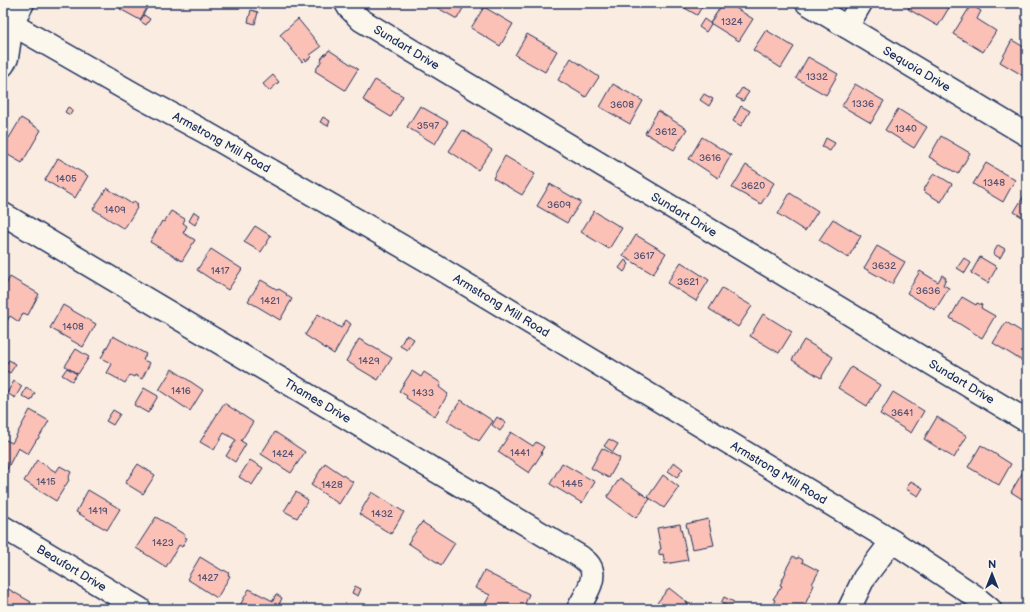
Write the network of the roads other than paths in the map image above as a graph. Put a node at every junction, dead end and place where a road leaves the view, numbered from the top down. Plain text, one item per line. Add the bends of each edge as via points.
1 (23, 3) edge
2 (346, 3) edge
3 (807, 3) edge
4 (861, 3) edge
5 (6, 24) edge
6 (846, 27) junction
7 (3, 65) edge
8 (1027, 135) edge
9 (3, 214) edge
10 (1027, 421) edge
11 (3, 527) edge
12 (892, 542) junction
13 (140, 609) edge
14 (578, 609) edge
15 (849, 609) edge
16 (990, 609) edge

1 - 5 street
2 - 10 street, Sundart Drive via 361,20
3 - 6 street, Sequoia Drive
4 - 6 street
5 - 7 street via 8,58
5 - 12 street, Armstrong Mill Road via 204,131 419,256
6 - 8 street, Sequoia Drive
9 - 14 street, Thames Drive via 581,557 589,564 593,576
11 - 13 street, Beaufort Drive
12 - 15 street via 864,578
12 - 16 street, Armstrong Mill Road

